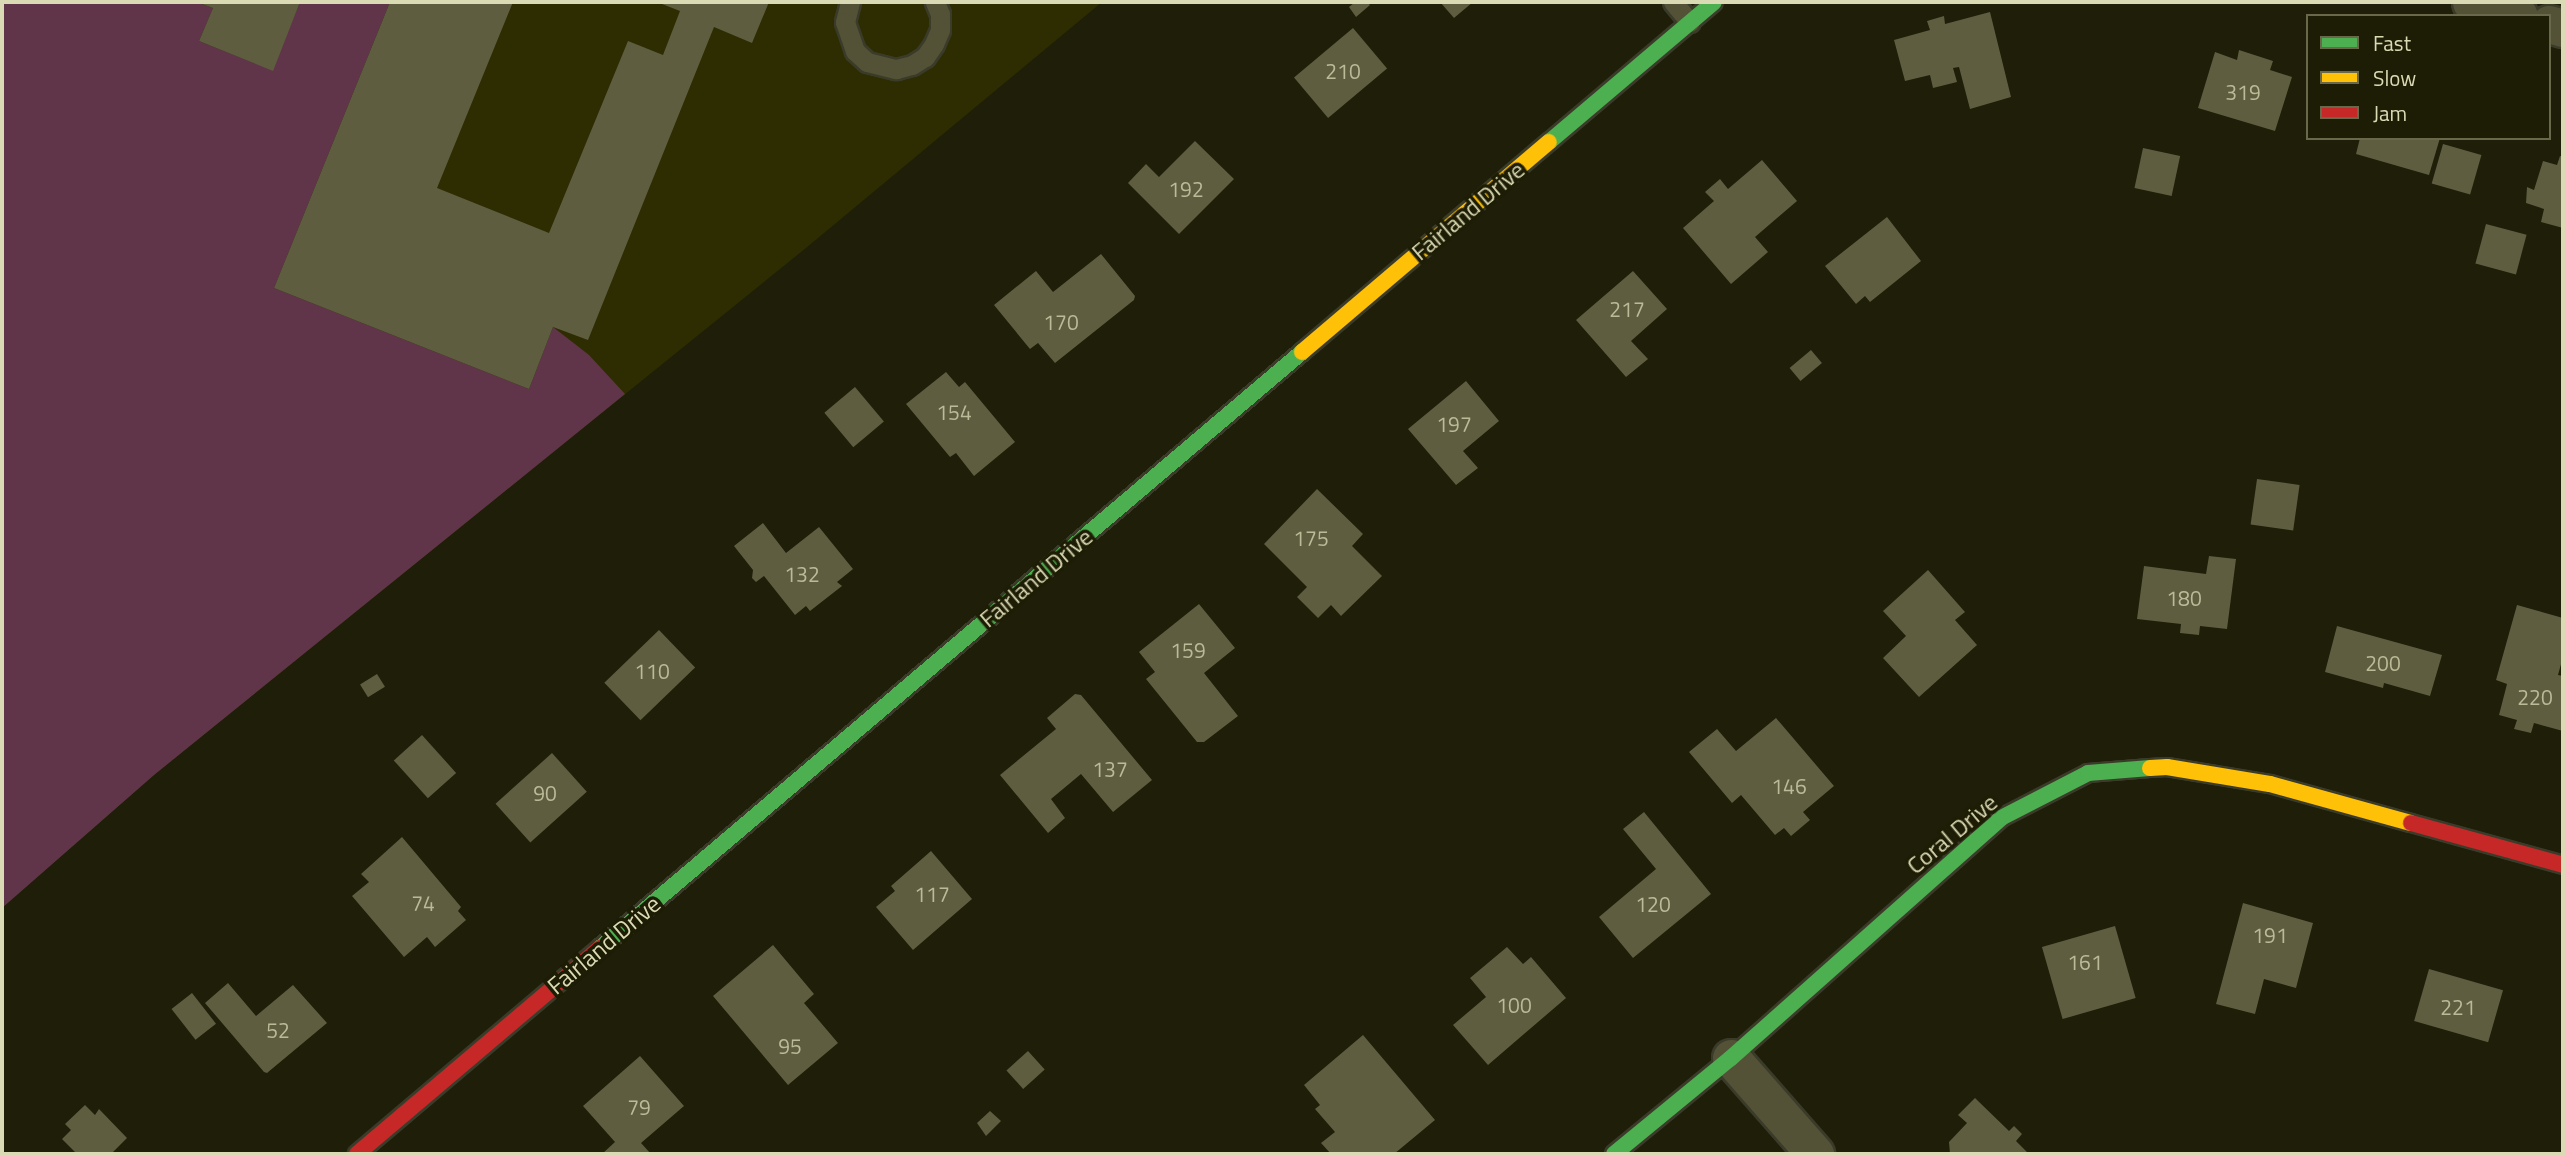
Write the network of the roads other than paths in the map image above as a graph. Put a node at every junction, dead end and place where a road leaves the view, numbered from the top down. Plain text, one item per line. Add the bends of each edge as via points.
1 (850, 2) edge
2 (935, 2) edge
3 (1673, 2) edge
4 (1714, 2) edge
5 (2471, 2) edge
6 (2512, 14) edge
7 (1690, 22) junction
8 (2563, 865) edge
9 (1731, 1058) junction
10 (357, 1154) edge
11 (1614, 1154) edge
12 (1815, 1154) edge

1 - 2 lane via 845,22 855,51 867,62 896,69 925,57 934,44 940,30
3 - 7 lane
4 - 7 street, Fairland Drive
5 - 6 street
7 - 10 street, Fairland Drive
8 - 9 street, Coral Drive via 2270,784 2167,767 2088,773 2001,818
9 - 11 street, Coral Drive
9 - 12 street

